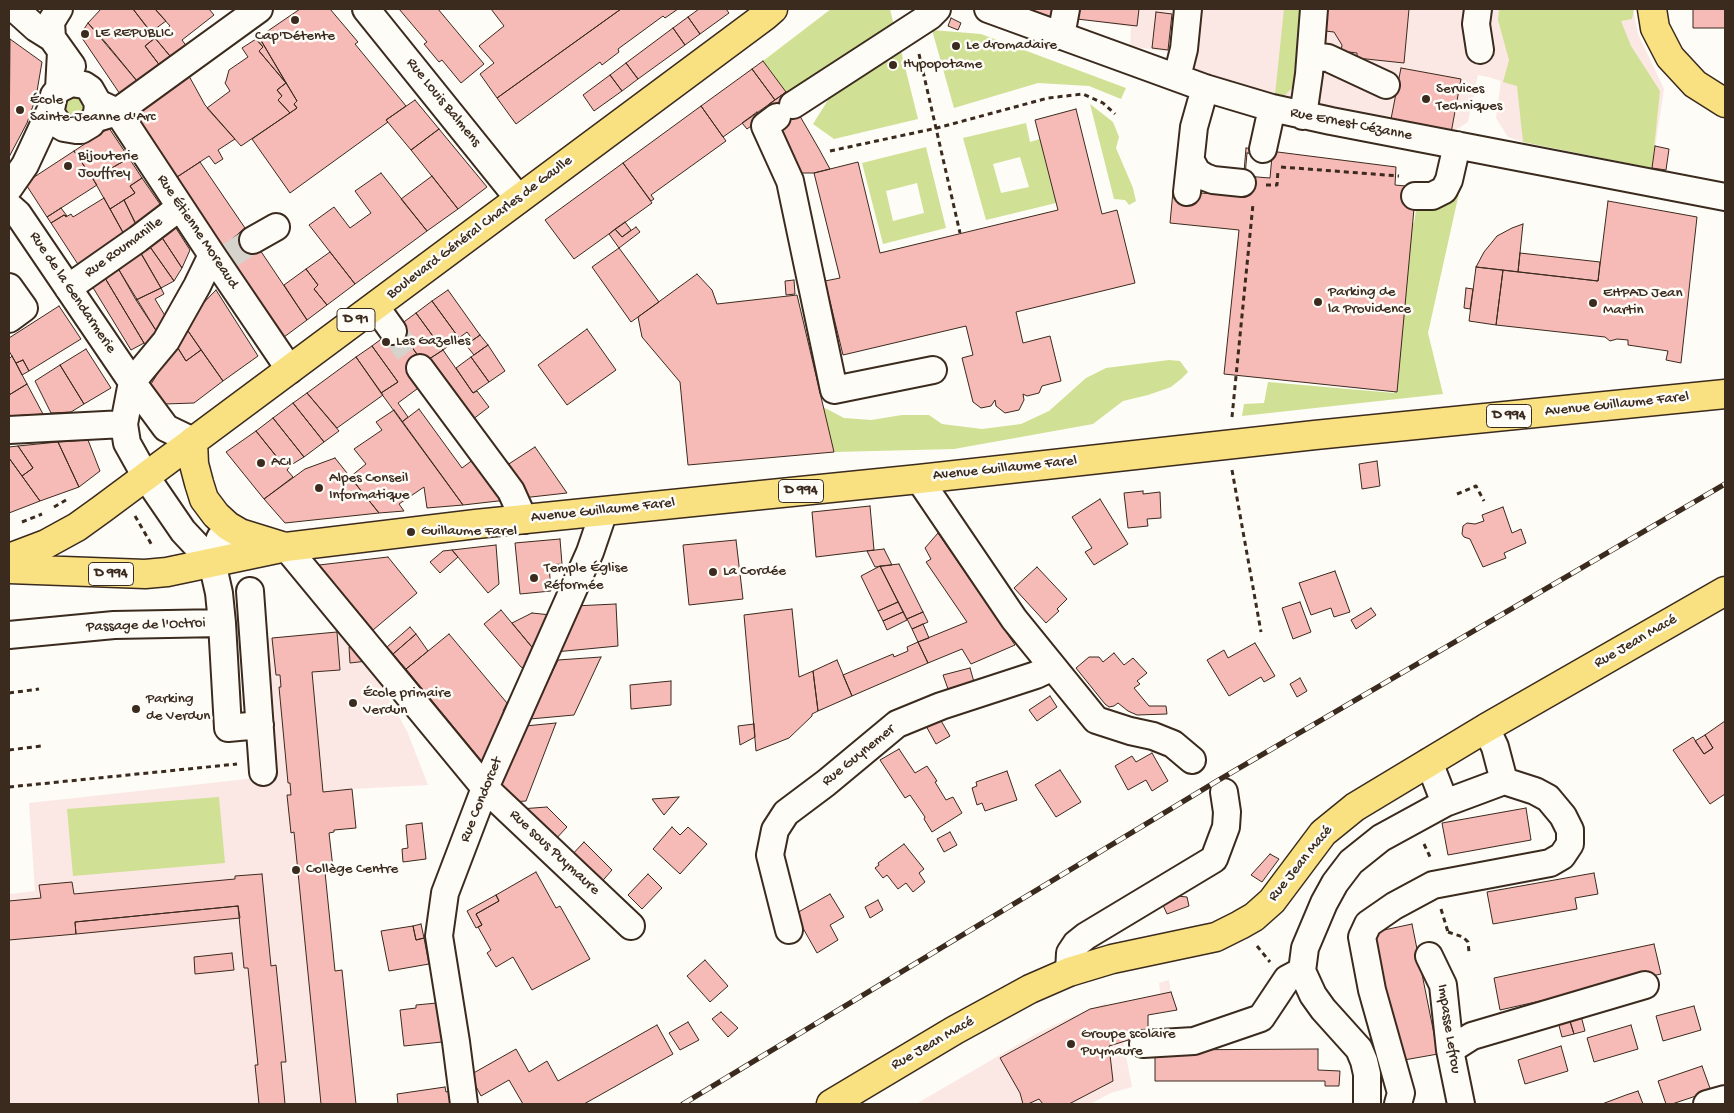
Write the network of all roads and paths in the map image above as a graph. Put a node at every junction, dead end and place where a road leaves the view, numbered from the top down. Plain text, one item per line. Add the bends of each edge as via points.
1 (15, 9) edge
2 (59, 9) edge
3 (259, 9) edge
4 (366, 9) edge
5 (773, 9) edge
6 (937, 9) edge
7 (988, 9) edge
8 (1066, 9) edge
9 (1314, 9) edge
10 (1478, 9) edge
11 (1652, 9) edge
12 (1187, 17) edge
13 (912, 27) junction
14 (1061, 36) junction
15 (57, 45) junction
16 (1480, 50) dead end
17 (1311, 56) junction
18 (1177, 78) junction
19 (1386, 85) dead end
20 (1206, 88) junction
21 (55, 99) junction
22 (1725, 103) edge
23 (1272, 108) junction
24 (95, 111) junction
25 (1116, 114) dead end
26 (1303, 116) junction
27 (937, 128) junction
28 (1457, 145) junction
29 (1263, 149) dead end
30 (830, 151) dead end
31 (1191, 161) junction
32 (25, 165) junction
33 (1397, 176) dead end
34 (9, 188) edge
35 (1253, 188) junction
36 (1187, 192) dead end
37 (1415, 196) dead end
38 (1725, 197) edge
39 (519, 199) junction
40 (9, 206) edge
41 (180, 207) junction
42 (276, 226) dead end
43 (960, 234) dead end
44 (253, 240) tunnel mouth
45 (219, 259) junction
46 (9, 287) edge
47 (68, 288) junction
48 (375, 306) junction
49 (9, 319) edge
50 (393, 331) tunnel mouth
51 (420, 368) tunnel mouth
52 (290, 370) junction
53 (933, 370) dead end
54 (132, 382) junction
55 (1725, 394) edge
56 (124, 424) junction
57 (9, 430) edge
58 (1230, 432) junction
59 (193, 441) junction
60 (146, 476) junction
61 (919, 479) junction
62 (1457, 494) dead end
63 (68, 499) dead end
64 (1484, 501) dead end
65 (52, 508) dead end
66 (604, 511) junction
67 (43, 513) dead end
68 (524, 520) junction
69 (17, 525) dead end
70 (240, 533) junction
71 (286, 547) junction
72 (9, 558) edge
73 (212, 562) junction
74 (9, 569) edge
75 (250, 591) dead end
76 (1725, 591) edge
77 (222, 623) junction
78 (1261, 632) dead end
79 (9, 635) edge
80 (1054, 667) junction
81 (39, 688) dead end
82 (9, 693) edge
83 (260, 725) junction
84 (1486, 728) junction
85 (41, 746) dead end
86 (9, 750) edge
87 (1192, 760) dead end
88 (1429, 762) junction
89 (263, 766) joint
90 (1504, 781) junction
91 (9, 787) edge
92 (485, 788) junction
93 (1224, 792) dead end
94 (1445, 803) junction
95 (631, 926) dead end
96 (789, 930) dead end
97 (1448, 932) dead end
98 (1256, 944) dead end
99 (1469, 952) dead end
100 (1429, 956) dead end
101 (1270, 963) dead end
102 (1302, 971) junction
103 (1069, 972) junction
104 (1645, 985) dead end
105 (1143, 1044) dead end
106 (1450, 1050) junction
107 (1725, 1099) edge
108 (464, 1104) edge
109 (831, 1104) edge
110 (1367, 1104) edge
111 (1398, 1104) edge
112 (1461, 1104) edge
113 (1707, 1104) edge

1 - 15 street, Rue Étienne Moreaud
2 - 15 street via 51,22
3 - 24 street
4 - 39 street, Rue Louis Balmens
5 - 39 main road, Boulevard Général Charles de Gaulle / D 91
6 - 13 street
7 - 14 street, Rue Ernest Cézanne
8 - 14 street
9 - 17 street
10 - 16 street via 1476,24
11 - 22 main road via 1655,28 1670,57 1696,84
12 - 18 street
13 - 27 path
13 - 53 street via 765,126 790,181 834,390
14 - 18 street, Rue Ernest Cézanne
15 - 21 street
15 - 24 street, Rue Étienne Moreaud
17 - 19 street via 1328,58
17 - 26 street
18 - 20 street, Rue Ernest Cézanne
20 - 23 street, Rue Ernest Cézanne
20 - 31 street via 1194,127
21 - 24 street via 71,83 84,85
21 - 24 street via 52,115 64,128
21 - 32 street
23 - 26 street, Rue Ernest Cézanne
23 - 29 street
24 - 32 street
24 - 41 street, Rue Étienne Moreaud via 123,120
25 - 27 path via 1103,103 1083,94 1048,98
26 - 28 street, Rue Ernest Cézanne
27 - 30 path
27 - 43 path
28 - 37 street via 1444,190 1432,196
28 - 38 street, Rue Ernest Cézanne
31 - 35 street via 1197,172 1205,177
31 - 36 street
32 - 34 street
33 - 35 path via 1278,167 1277,186
35 - 58 path
39 - 48 main road, Boulevard Général Charles de Gaulle / D 91
40 - 47 street, Rue de la Gendarmerie via 18,214
41 - 45 street, Rue Étienne Moreaud
41 - 47 street, Rue Roumanille
42 - 44 street
45 - 52 street, Rue Étienne Moreaud
45 - 54 street via 197,286 166,340
46 - 49 street via 24,308
47 - 54 street, Rue de la Gendarmerie
48 - 50 street
48 - 52 main road, Boulevard Général Charles de Gaulle / D 91
51 - 68 street via 512,491
52 - 59 main road, Boulevard Général Charles de Gaulle / D 91
54 - 56 street
54 - 59 street, Rue de la Gendarmerie via 166,428
55 - 58 main road, Avenue Guillaume Farel / D 994
56 - 57 street
56 - 60 street via 127,443
58 - 61 main road, Avenue Guillaume Farel / D 994
58 - 78 path
59 - 60 main road, Boulevard Général Charles de Gaulle / D 91
59 - 70 main road via 194,464 204,499 216,515
60 - 72 main road, Boulevard Général Charles de Gaulle / D 91 via 46,544
60 - 73 street via 183,531
61 - 66 main road, Avenue Guillaume Farel / D 994
61 - 80 street via 1014,619
62 - 64 path via 1476,486
63 - 65 path
66 - 68 main road, Avenue Guillaume Farel / D 994
66 - 92 street, Rue Condorcet via 590,552
67 - 69 path
68 - 71 main road, Avenue Guillaume Farel / D 994
70 - 71 main road
70 - 73 street via 227,533 220,538
71 - 73 main road, D 994
71 - 92 street, Rue sous Puymaure
73 - 74 main road, D 994 via 167,572 125,575
73 - 77 street, Passage de l'Octroi
75 - 83 street
76 - 84 main road, Rue Jean Macé
77 - 79 street, Passage de l'Octroi via 114,625
77 - 83 street via 228,728
80 - 87 street via 1096,720 1173,744
80 - 96 street, Rue Guynemer via 897,724 786,813 775,830 770,855
81 - 82 path
83 - 89 street
84 - 88 main road, Rue Jean Macé
84 - 90 street
85 - 86 path
88 - 94 street
88 - 103 main road, Rue Jean Macé via 1355,806 1323,833 1272,901 1240,926 1216,937 1112,959
89 - 91 path
90 - 94 street
90 - 111 street via 1548,798 1563,816 1570,830 1570,844 1562,856 1550,863 1434,885 1368,924 1362,937 1372,990 1401,1093
92 - 95 street, Rue sous Puymaure
92 - 108 street, Rue Condorcet via 445,893 439,936
93 - 103 street via 1226,827 1214,859 1086,936 1070,953
94 - 102 street via 1381,838 1351,862 1324,903 1305,948
97 - 99 path via 1463,937 1468,942
98 - 101 path
100 - 106 street, Impasse Lefrou via 1443,985
102 - 105 street via 1287,979 1261,1018 1194,1041
102 - 110 street via 1312,995 1359,1049 1367,1074
103 - 109 main road, Rue Jean Macé via 972,1021
104 - 106 street via 1472,1036
106 - 112 street, Impasse Lefrou
107 - 113 street

